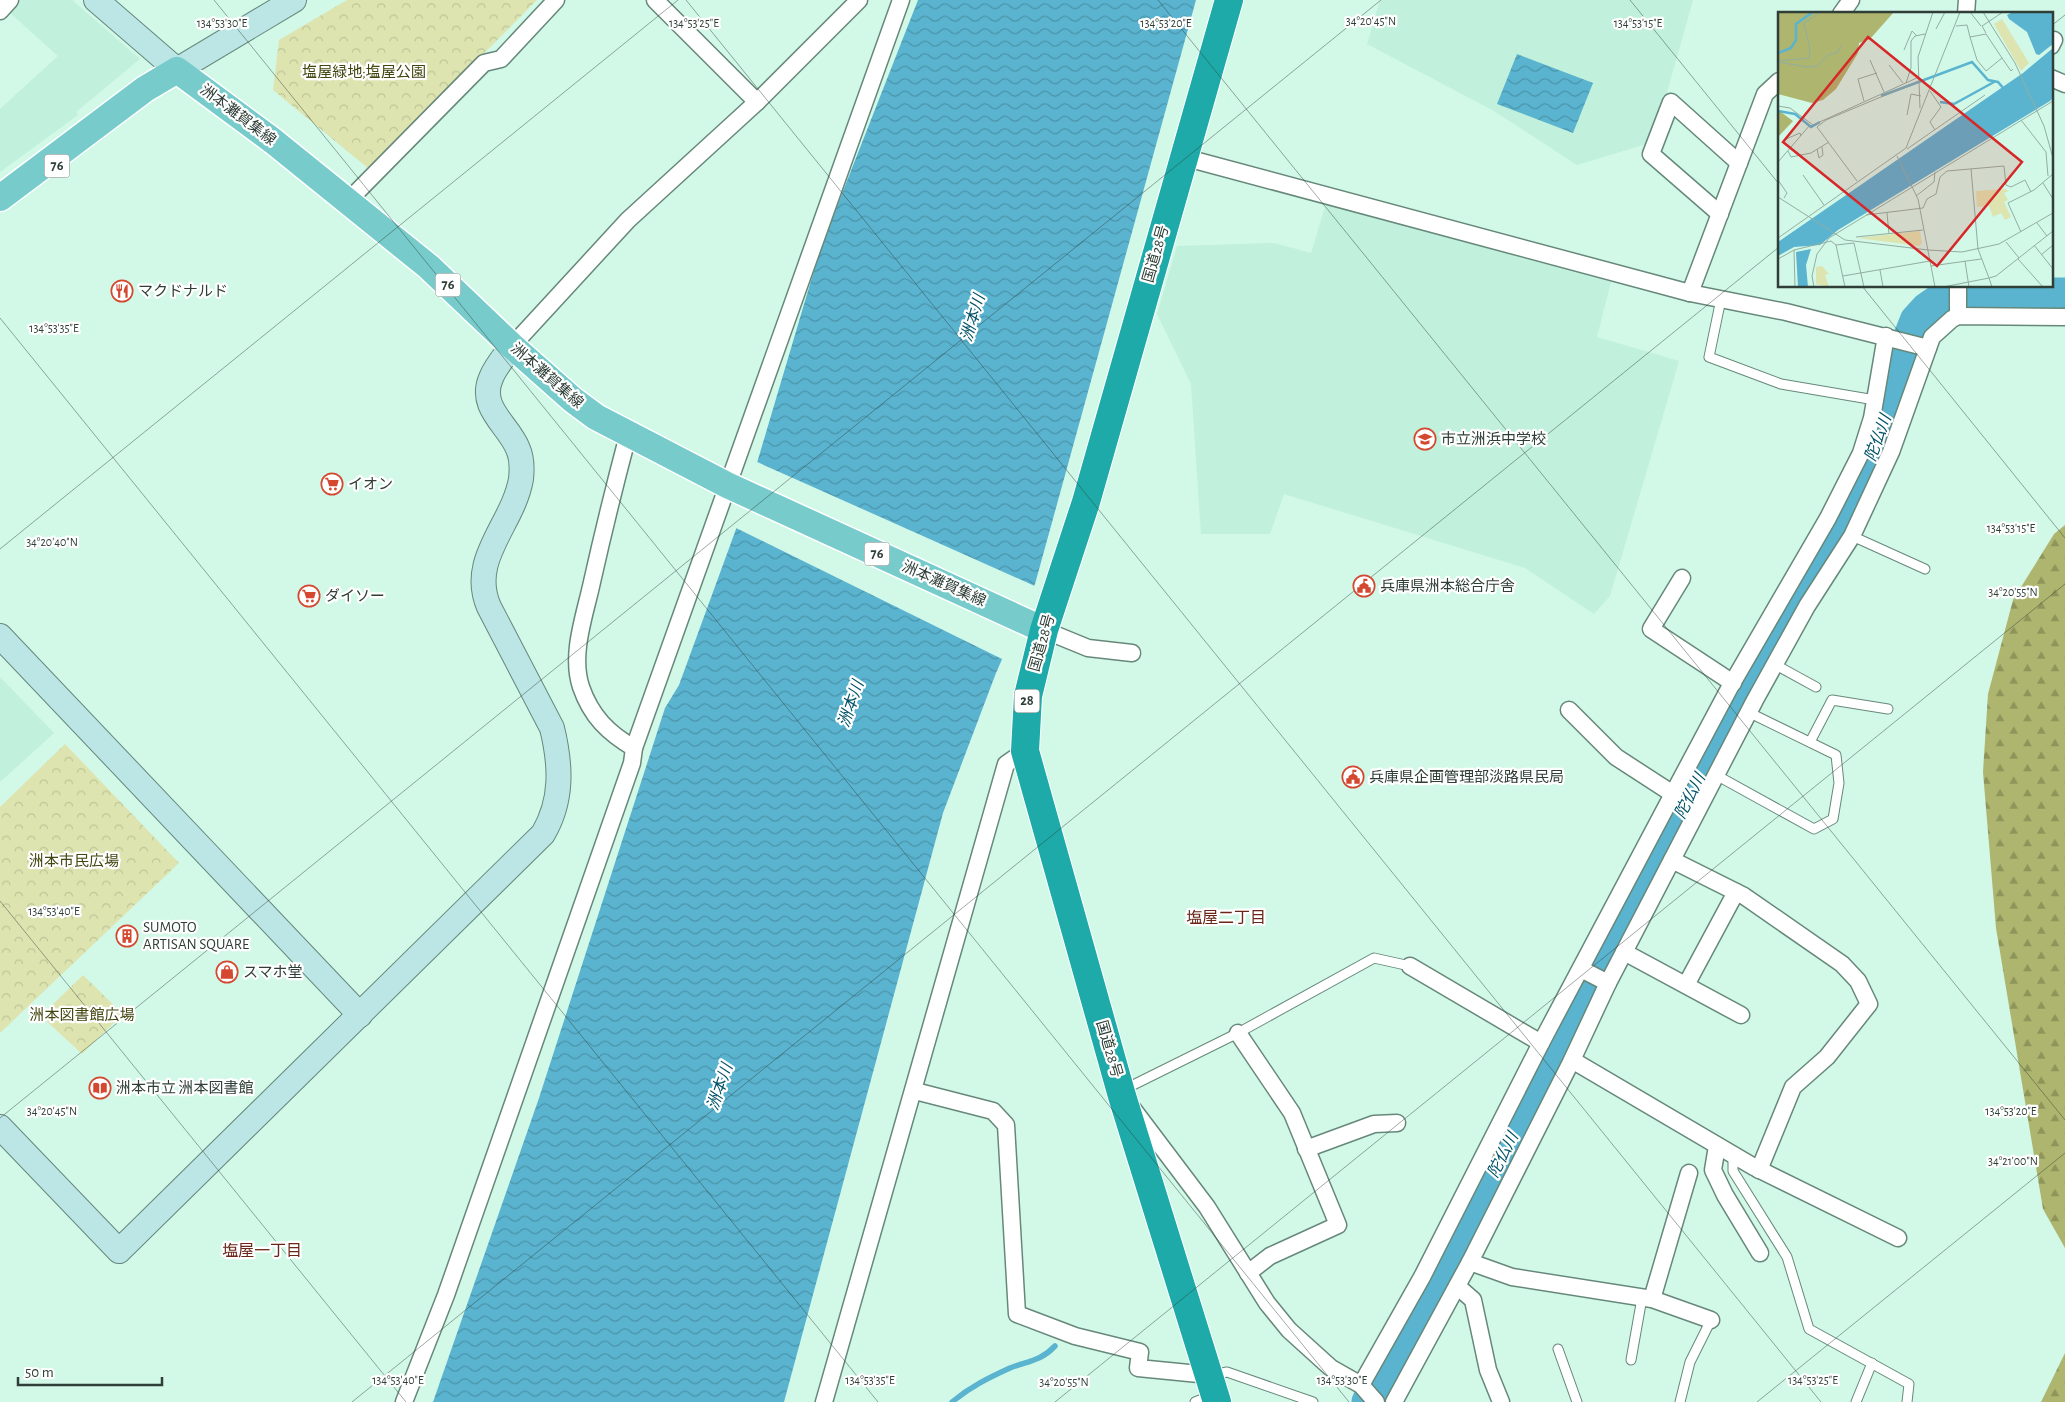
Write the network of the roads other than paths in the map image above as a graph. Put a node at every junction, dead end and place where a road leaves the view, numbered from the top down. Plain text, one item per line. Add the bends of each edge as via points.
1 (10, 0) edge
2 (96, 0) edge
3 (294, 0) edge
4 (556, 0) edge
5 (655, 0) edge
6 (859, 0) edge
7 (901, 0) edge
8 (1229, 0) edge
9 (1851, 0) edge
10 (0, 11) edge
11 (1842, 12) edge
12 (177, 70) junction
13 (2052, 78) edge
14 (1778, 83) edge
15 (2065, 84) edge
16 (757, 102) junction
17 (111, 114) junction
18 (1183, 157) junction
19 (1739, 163) junction
20 (0, 198) edge
21 (348, 201) junction
22 (0, 214) edge
23 (1720, 214) junction
24 (1958, 288) edge
25 (1690, 293) junction
26 (1721, 299) junction
27 (1958, 316) junction
28 (2065, 317) edge
29 (1886, 336) junction
30 (512, 346) junction
31 (1928, 348) junction
32 (1875, 400) junction
33 (628, 435) junction
34 (727, 486) junction
35 (1852, 536) junction
36 (1925, 569) dead end
37 (1682, 578) dead end
38 (1036, 626) junction
39 (0, 636) edge
40 (1132, 653) dead end
41 (1774, 664) junction
42 (1733, 683) junction
43 (1816, 687) dead end
44 (1888, 709) dead end
45 (1569, 710) dead end
46 (1748, 712) junction
47 (1810, 742) junction
48 (634, 748) junction
49 (1025, 751) junction
50 (1716, 775) junction
51 (1673, 794) junction
52 (1672, 860) junction
53 (1736, 892) junction
54 (1624, 952) junction
55 (1410, 966) joint
56 (1582, 969) junction
57 (1608, 983) junction
58 (1686, 985) junction
59 (360, 1015) junction
60 (1741, 1015) dead end
61 (1238, 1033) junction
62 (1541, 1043) junction
63 (1572, 1060) junction
64 (915, 1090) junction
65 (1121, 1093) junction
66 (1396, 1123) dead end
67 (0, 1127) edge
68 (1717, 1146) junction
69 (1306, 1149) junction
70 (1732, 1155) junction
71 (1759, 1170) junction
72 (1689, 1173) dead end
73 (1898, 1238) dead end
74 (1760, 1253) dead end
75 (1470, 1262) junction
76 (1248, 1273) junction
77 (1457, 1286) junction
78 (1647, 1298) junction
79 (1711, 1320) joint
80 (1558, 1349) dead end
81 (1631, 1360) dead end
82 (1872, 1363) junction
83 (1361, 1385) junction
84 (1209, 1393) edge
85 (404, 1402) edge
86 (824, 1402) edge
87 (1313, 1402) edge
88 (1376, 1402) edge
89 (1394, 1402) edge
90 (1501, 1402) edge
91 (1577, 1402) edge
92 (1680, 1402) edge
93 (1856, 1402) edge
94 (1907, 1402) edge

1 - 10 street
2 - 12 street
3 - 12 street
4 - 21 street via 501,59 484,63
5 - 16 street
6 - 16 street
7 - 34 street
8 - 18 highway, 国道28号 / 28
9 - 11 street
12 - 17 main road, 76
12 - 21 main road, 洲本灘賀集線 / 76
13 - 15 street
14 - 19 street via 1765,94
16 - 30 street via 628,220
17 - 20 main road, 76
17 - 22 main road, 76 via 40,182
18 - 25 street
18 - 38 highway, 国道28号 / 28 via 1086,502
19 - 23 street
19 - 23 street via 1671,102 1651,154
21 - 30 main road, 洲本灘賀集線 / 76 via 429,267
23 - 25 street
24 - 27 street
25 - 26 street
26 - 29 street
26 - 32 lane via 1708,357 1781,384
27 - 28 street
27 - 31 street via 1932,337
29 - 31 street
29 - 32 street
30 - 33 main road, 洲本灘賀集線 / 76 via 572,400 596,418
30 - 59 street via 491,378 488,391 493,413 518,447 521,478 483,568 482,582 489,607 552,728 557,755 556,807 543,834
31 - 35 street via 1891,452
32 - 42 street via 1857,461
33 - 34 main road, 洲本灘賀集線 / 76
33 - 48 street via 604,528 579,641 577,664 581,686 596,719 615,737
34 - 38 main road, 洲本灘賀集線 / 76
34 - 48 street
35 - 36 lane
35 - 41 street
37 - 42 street via 1651,630
38 - 40 street via 1088,648
38 - 49 highway, 国道28号 / 28
39 - 59 street
41 - 43 lane
41 - 46 street
42 - 51 street
44 - 47 lane via 1832,700
45 - 51 street via 1616,757
46 - 47 lane
46 - 50 street
47 - 50 lane via 1836,755 1839,784 1833,819 1814,829
48 - 85 street via 632,763 456,1267
49 - 64 street via 1006,764
49 - 65 highway, 国道28号 / 28
50 - 52 street
51 - 56 street
52 - 53 street
52 - 54 street
53 - 58 street
53 - 71 street via 1842,964 1858,982 1869,1004 1827,1057 1794,1087
54 - 57 street
54 - 58 street
55 - 61 lane via 1374,958
55 - 62 street
56 - 57 street
56 - 62 street
57 - 63 street
58 - 60 street
59 - 67 street via 119,1251
61 - 65 lane
61 - 69 street via 1292,1113
62 - 83 street via 1422,1277
63 - 68 street
63 - 75 street
64 - 84 street via 994,1111 1006,1125 1017,1314 1074,1336 1140,1352 1138,1368
64 - 86 street
65 - 76 street via 1206,1207
65 - 84 highway, 国道28号 / 28
66 - 69 street via 1374,1124
68 - 70 street
68 - 74 street via 1713,1170
69 - 76 street via 1338,1225 1270,1256
70 - 71 street
70 - 82 lane via 1733,1171 1787,1257 1809,1329
71 - 73 street
72 - 78 street
75 - 77 street
75 - 78 street via 1512,1277
76 - 83 street via 1289,1330 1331,1368
77 - 89 street
77 - 90 street via 1473,1300 1488,1370
78 - 79 street
78 - 81 lane
79 - 92 lane via 1690,1362
80 - 91 lane
82 - 93 lane
82 - 94 lane via 1909,1384
83 - 88 street
84 - 87 lane via 1227,1372

